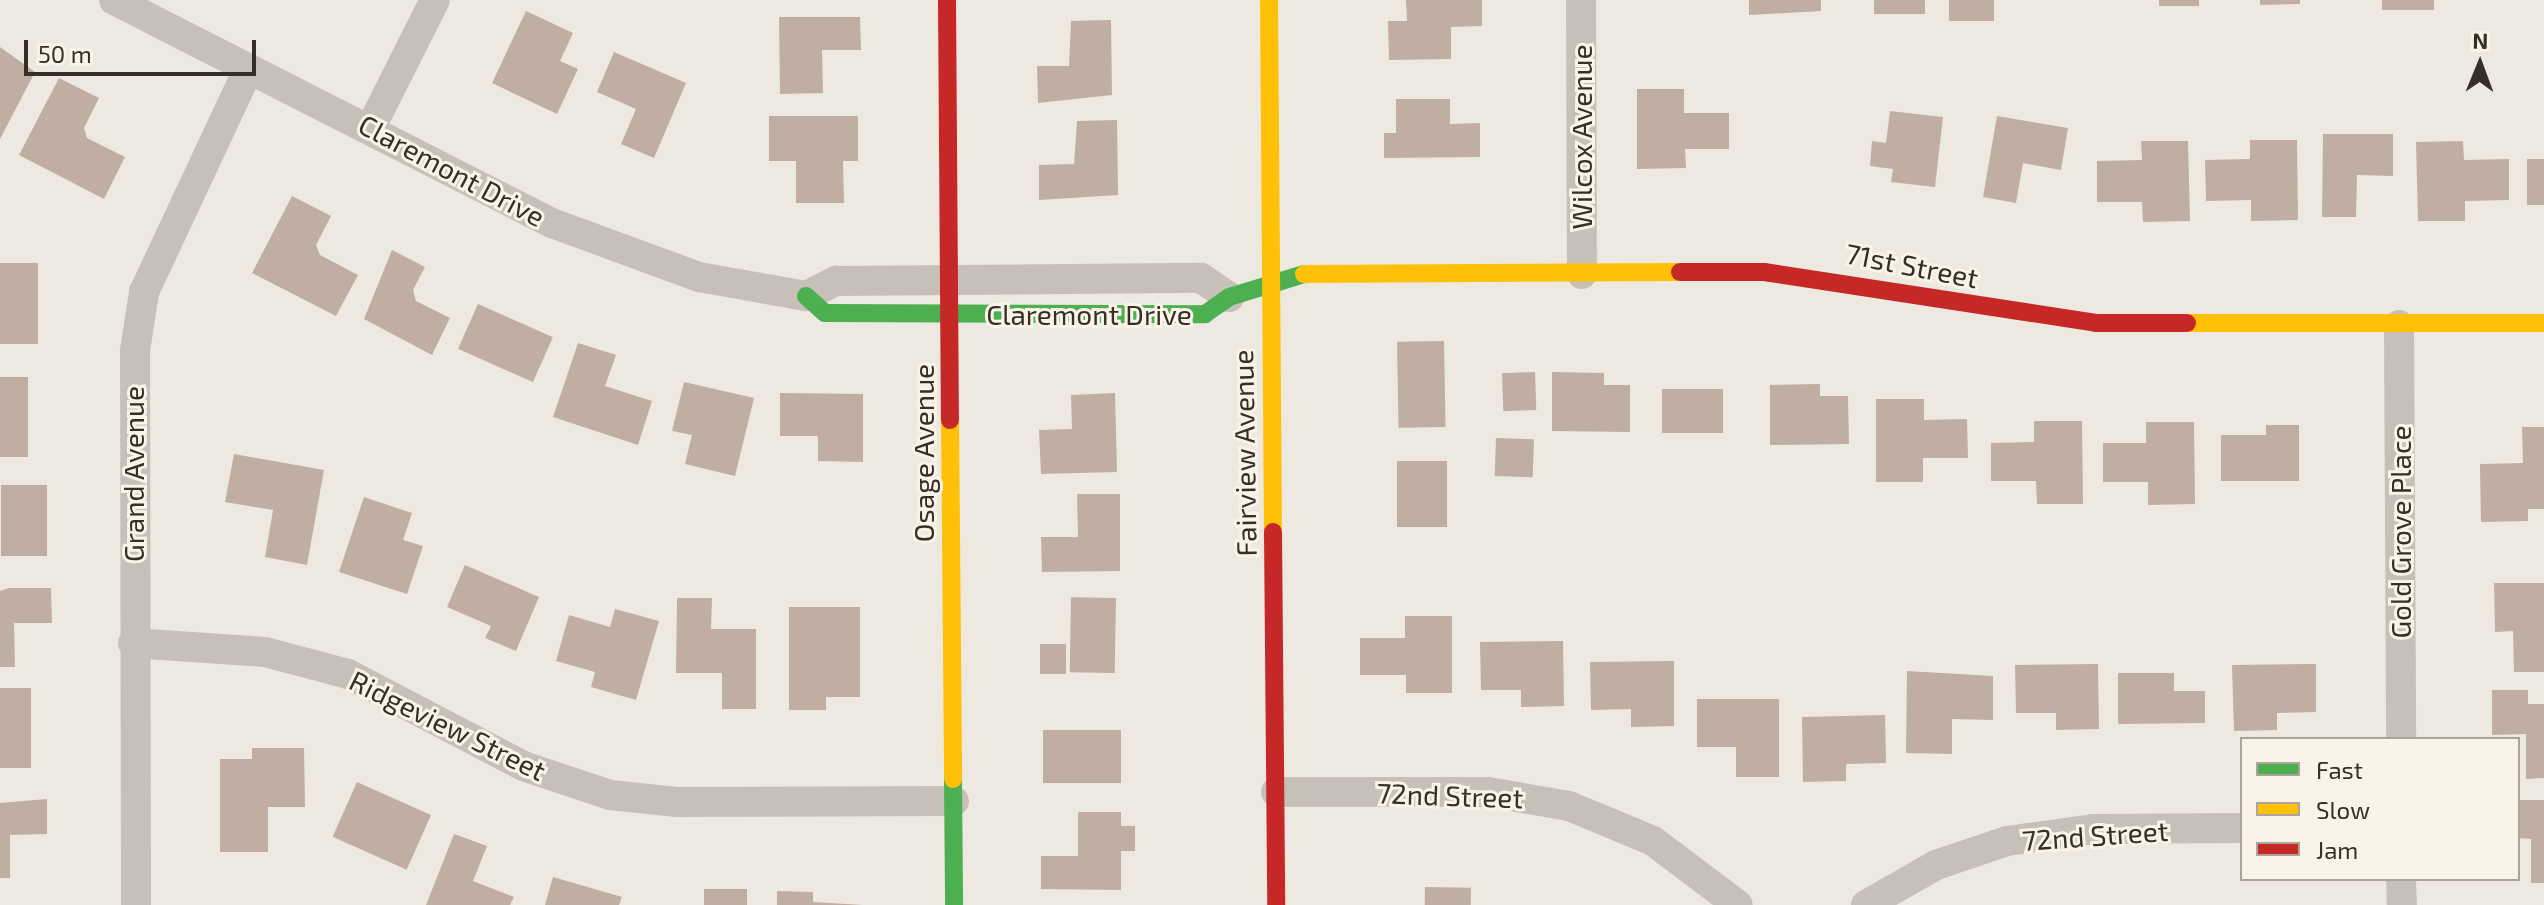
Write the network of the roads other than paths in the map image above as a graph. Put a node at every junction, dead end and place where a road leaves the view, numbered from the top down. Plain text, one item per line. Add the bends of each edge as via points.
1 (114, 0) edge
2 (435, 0) edge
3 (947, 0) edge
4 (1269, 0) edge
5 (1581, 0) edge
6 (249, 68) junction
7 (371, 127) junction
8 (1582, 274) junction
9 (949, 281) junction
10 (1270, 285) junction
11 (806, 296) junction
12 (1229, 297) junction
13 (950, 314) junction
14 (2544, 323) edge
15 (2399, 325) junction
16 (133, 643) junction
17 (2401, 737) edge
18 (1276, 792) junction
19 (954, 801) junction
20 (2240, 828) edge
21 (2401, 881) edge
22 (136, 905) edge
23 (954, 905) edge
24 (1276, 905) edge
25 (1738, 905) edge
26 (1866, 905) edge
27 (2402, 905) edge

1 - 6 street, Claremont Drive
2 - 7 street
3 - 9 street, Osage Avenue
4 - 10 street, Fairview Avenue
5 - 8 street, Wilcox Avenue
6 - 7 street, Claremont Drive
6 - 16 street, Grand Avenue via 144,292 133,392
7 - 11 street, Claremont Drive via 626,256
8 - 10 street, 71st Street via 1303,274
8 - 15 street, 71st Street via 1822,276 2096,323
9 - 11 street, Claremont Drive via 836,281
9 - 12 street, Claremont Drive via 1201,278
9 - 13 street, Osage Avenue
10 - 12 street, Claremont Drive
10 - 18 street, Fairview Avenue
11 - 13 street, Claremont Drive via 825,313
12 - 13 street, Claremont Drive via 1205,314
13 - 19 street, Osage Avenue
14 - 15 street, 71st Street
15 - 17 street, Gold Grove Place
16 - 19 street, Ridgeview Street via 265,652 348,674 523,766 610,795 677,802
16 - 22 street, Grand Avenue
18 - 24 street, Fairview Avenue
18 - 25 street, 72nd Street via 1535,797 1653,841
19 - 23 street, Osage Avenue
20 - 26 street, 72nd Street via 2093,829 2007,841 1936,865
21 - 27 street

